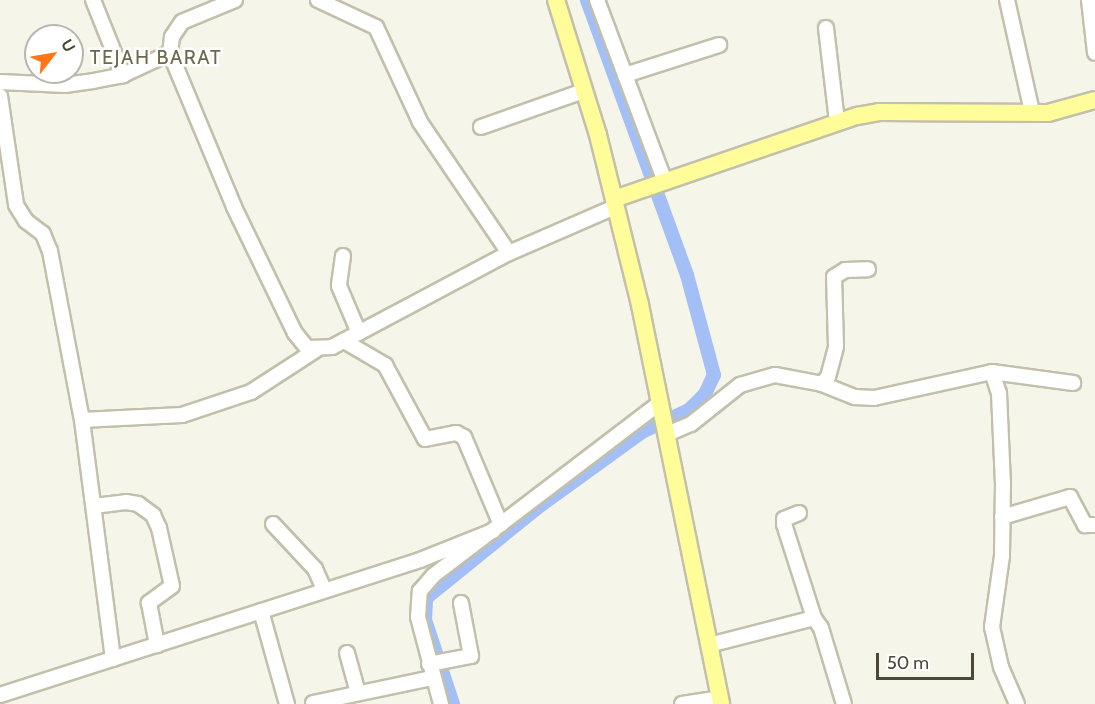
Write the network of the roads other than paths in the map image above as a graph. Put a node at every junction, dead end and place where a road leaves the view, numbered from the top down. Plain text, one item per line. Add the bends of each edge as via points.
1 (93, 0) edge
2 (234, 0) edge
3 (318, 0) edge
4 (556, 0) edge
5 (597, 0) edge
6 (1007, 0) edge
7 (1089, 0) edge
8 (826, 28) dead end
9 (719, 45) dead end
10 (170, 53) junction
11 (1095, 53) edge
12 (123, 75) junction
13 (624, 75) junction
14 (0, 82) edge
15 (584, 91) junction
16 (0, 96) edge
17 (1095, 100) edge
18 (1032, 112) junction
19 (837, 123) junction
20 (481, 127) dead end
21 (656, 185) junction
22 (614, 203) junction
23 (509, 254) junction
24 (343, 256) dead end
25 (868, 269) dead end
26 (359, 333) junction
27 (344, 341) junction
28 (316, 350) junction
29 (992, 372) junction
30 (1073, 383) dead end
31 (822, 384) junction
32 (664, 419) junction
33 (82, 420) junction
34 (93, 507) junction
35 (799, 513) dead end
36 (1002, 518) junction
37 (273, 524) dead end
38 (1095, 525) edge
39 (497, 528) junction
40 (420, 560) junction
41 (434, 575) junction
42 (324, 589) junction
43 (461, 603) dead end
44 (261, 611) junction
45 (807, 618) junction
46 (157, 645) junction
47 (709, 645) junction
48 (347, 653) dead end
49 (113, 659) junction
50 (435, 663) junction
51 (432, 678) junction
52 (358, 693) junction
53 (0, 695) edge
54 (721, 701) edge
55 (313, 703) edge
56 (287, 704) edge
57 (441, 704) edge
58 (682, 704) edge
59 (844, 704) edge
60 (1017, 704) edge

1 - 12 street
2 - 10 street via 182,22 172,37
3 - 23 street via 376,27 420,122
4 - 15 main road
5 - 13 street
6 - 18 street
7 - 11 street
8 - 19 street
9 - 13 street
10 - 12 street
10 - 28 street via 234,207 295,333 307,348
12 - 14 street via 65,85
13 - 21 street
15 - 20 street
15 - 22 main road
16 - 33 street via 16,205 47,241
17 - 18 main road via 1068,110
18 - 19 main road via 879,112
19 - 21 main road
21 - 22 main road
22 - 23 street
22 - 32 main road
23 - 26 street
24 - 26 street via 339,286
25 - 31 street via 845,270 834,277 836,347
26 - 27 street
27 - 28 street
27 - 39 street via 385,365 425,439 456,433 464,436
28 - 33 street via 251,392 182,415
29 - 30 street
29 - 31 street via 874,398 855,397
29 - 36 street via 999,393
31 - 32 street via 775,375 755,379 740,385 691,424
32 - 39 street
32 - 47 main road
33 - 34 street
34 - 46 street via 126,502 138,504 153,515 172,586 149,601
34 - 49 street
35 - 45 street via 784,519 784,524
36 - 38 street via 1070,497 1085,525
36 - 60 street via 992,627 1001,667
37 - 42 street via 315,569
39 - 40 street
39 - 41 street
40 - 41 street
40 - 42 street
41 - 50 street via 420,591 417,603
42 - 44 street
43 - 50 street via 473,651 467,658
44 - 46 street
44 - 56 street
45 - 47 street
45 - 59 street via 821,628
46 - 49 street
47 - 54 main road
48 - 52 street
49 - 53 street
50 - 51 street
51 - 52 street
51 - 57 street
52 - 55 street
54 - 58 street

